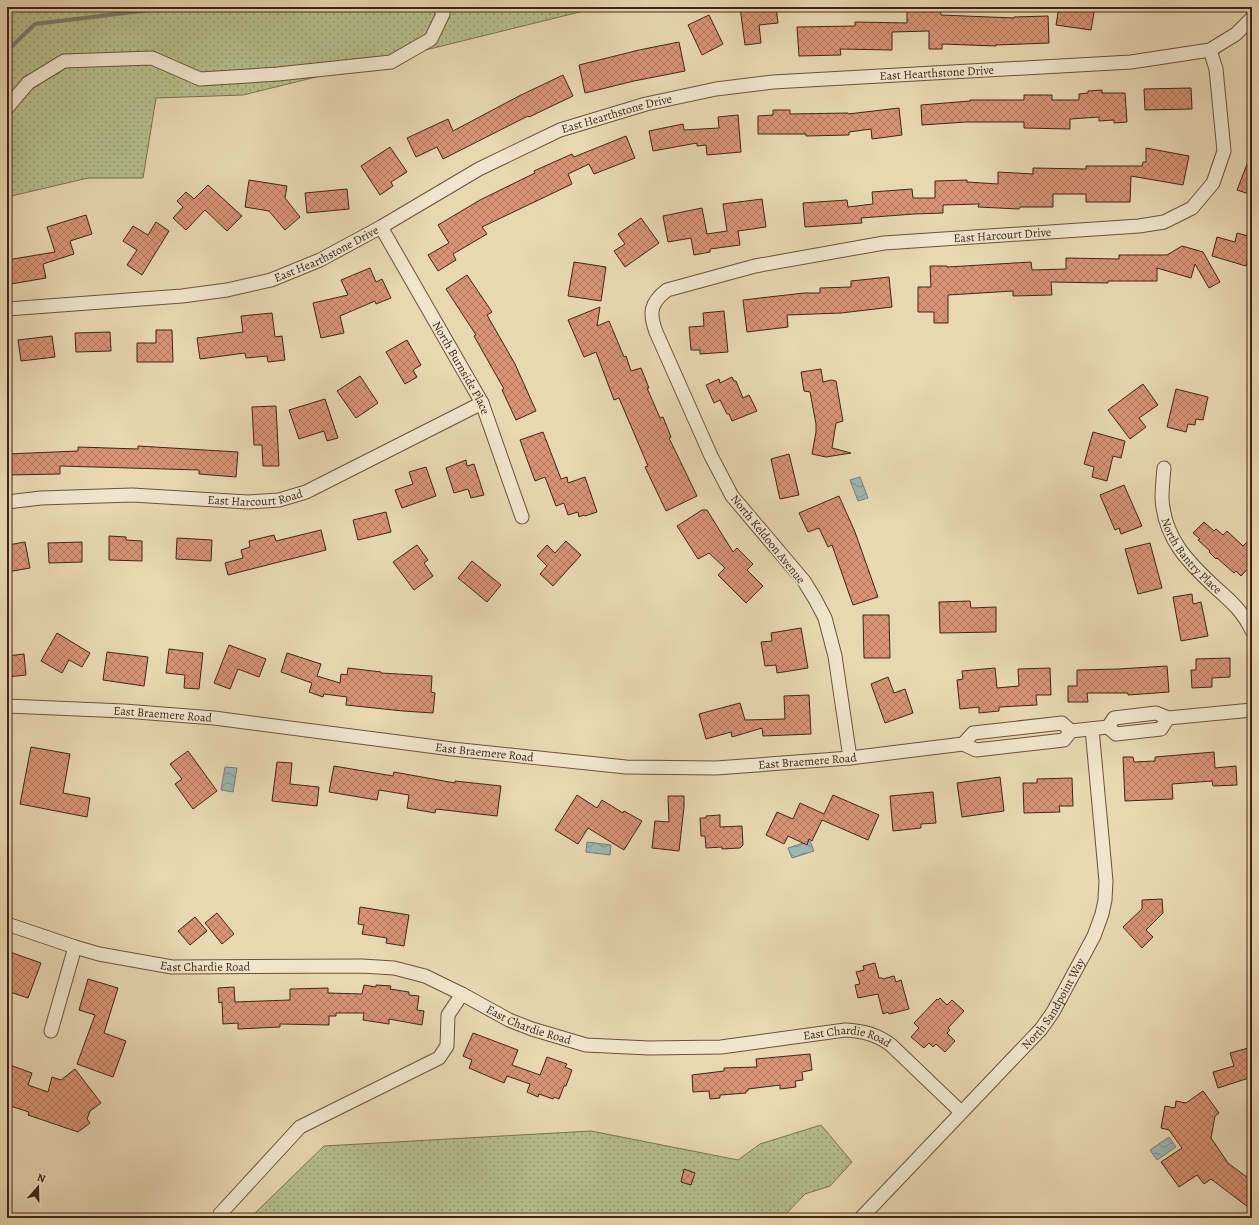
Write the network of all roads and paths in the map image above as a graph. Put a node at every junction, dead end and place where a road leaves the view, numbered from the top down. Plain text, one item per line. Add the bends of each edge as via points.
1 (440, 7) edge
2 (1252, 18) edge
3 (1210, 50) junction
4 (7, 108) edge
5 (381, 227) junction
6 (653, 305) joint
7 (7, 309) edge
8 (482, 403) junction
9 (1164, 468) dead end
10 (7, 502) edge
11 (522, 517) dead end
12 (1252, 630) edge
13 (7, 706) edge
14 (1252, 710) edge
15 (1092, 729) junction
16 (850, 758) junction
17 (7, 924) edge
18 (75, 947) junction
19 (462, 994) junction
20 (51, 1031) dead end
21 (961, 1112) junction
22 (220, 1214) dead end
23 (861, 1218) edge

1 - 4 street via 443,14 431,39 391,62 200,79 152,58 64,61 28,83
2 - 3 street, East Hearthstone Drive via 1236,34
3 - 5 street, East Hearthstone Drive via 1131,62 773,82 716,89 646,104 560,130 479,169
3 - 6 street, East Harcourt Drive via 1216,69 1224,151 1212,183 1192,208 1164,222 1139,226 884,243 755,266 667,290
5 - 7 street, East Hearthstone Drive via 320,260 271,280 227,290 182,296
5 - 8 street, North Burnside Place
6 - 16 street, North Keldoon Avenue via 652,320 656,332 711,456 732,496 804,581 825,618 835,656
8 - 10 street, East Harcourt Road via 306,492 279,500 248,502 132,495 41,498
8 - 11 street, North Burnside Place
9 - 12 street, North Bantry Place via 1163,506 1174,542 1193,567 1241,612
13 - 16 street, East Braemere Road via 214,718 452,749 626,767 716,768
14 - 15 street, East Braemere Road via 1168,718 1156,713 1114,718 1108,727
15 - 16 street, East Braemere Road via 1070,732 1064,740 976,750 963,744
15 - 21 street, North Sandpoint Way via 1106,881 1102,914 1094,936 1053,1012
17 - 18 street, East Chardie Road
18 - 19 street, East Chardie Road via 99,954 172,967 394,968 425,976
18 - 20 street
19 - 21 street, East Chardie Road via 509,1020 586,1045 649,1048 721,1047 858,1030 882,1038 891,1045
19 - 22 street via 448,1015 447,1046 439,1058 300,1127
21 - 23 street, North Sandpoint Way

